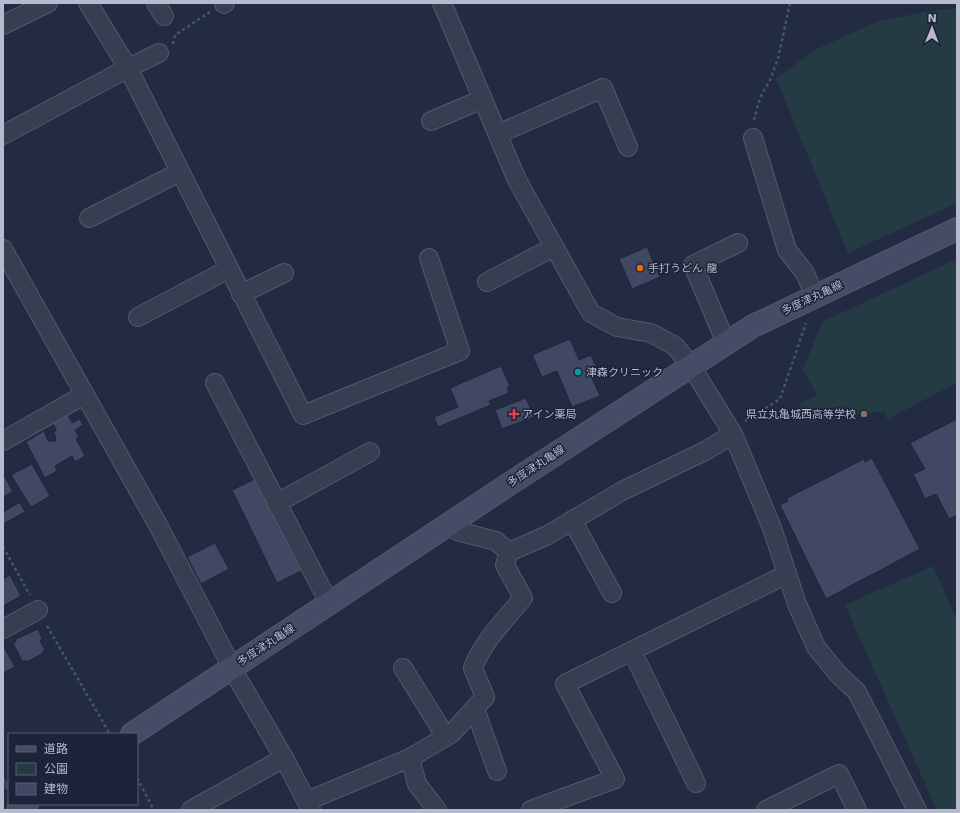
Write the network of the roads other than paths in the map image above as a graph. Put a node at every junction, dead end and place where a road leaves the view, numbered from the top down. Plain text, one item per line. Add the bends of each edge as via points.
1 (48, 3) edge
2 (88, 3) edge
3 (442, 3) edge
4 (3, 25) edge
5 (159, 53) road end
6 (128, 68) junction
7 (483, 99) junction
8 (431, 120) dead end
9 (498, 134) junction
10 (3, 135) edge
11 (753, 138) road end
12 (628, 147) dead end
13 (180, 172) junction
14 (89, 218) dead end
15 (957, 229) edge
16 (738, 243) dead end
17 (554, 247) junction
18 (3, 249) edge
19 (429, 258) dead end
20 (228, 269) junction
21 (284, 273) dead end
22 (488, 282) dead end
23 (241, 294) junction
24 (815, 296) junction
25 (138, 317) dead end
26 (726, 344) junction
27 (691, 366) junction
28 (215, 383) dead end
29 (84, 395) junction
30 (732, 432) junction
31 (3, 440) edge
32 (370, 452) dead end
33 (277, 503) junction
34 (572, 520) junction
35 (449, 523) junction
36 (509, 552) junction
37 (787, 574) junction
38 (612, 593) dead end
39 (329, 603) junction
40 (38, 610) road end
41 (3, 629) edge
42 (632, 651) junction
43 (232, 667) junction
44 (403, 668) dead end
45 (475, 709) junction
46 (133, 733) edge
47 (446, 736) junction
48 (284, 758) junction
49 (410, 758) junction
50 (497, 771) dead end
51 (696, 783) dead end
52 (309, 805) edge
53 (191, 810) edge
54 (437, 810) edge
55 (531, 810) edge
56 (766, 810) edge
57 (856, 810) edge
58 (917, 810) edge

1 - 4 street
2 - 6 street
3 - 7 street
5 - 6 street
6 - 10 street
6 - 13 street
7 - 8 street
7 - 9 street
9 - 12 street via 603,88
9 - 17 street via 517,180
11 - 24 street via 786,250 805,273
13 - 14 street
13 - 20 street
15 - 24 main road, 多度津丸亀線
16 - 26 street via 693,265
17 - 22 street
17 - 27 street via 591,313 616,327 651,333 675,346
18 - 29 street
19 - 23 street via 460,351 303,415
20 - 23 street
20 - 25 street
21 - 23 street
24 - 26 main road, 多度津丸亀線 via 753,326
26 - 27 main road, 多度津丸亀線
27 - 30 street
27 - 35 main road, 多度津丸亀線
28 - 33 street
29 - 31 street
29 - 43 street via 158,525
30 - 34 street via 707,450 622,491
30 - 37 street via 772,528
32 - 33 street
33 - 39 street
34 - 36 street via 548,535
34 - 38 street
35 - 36 street via 457,532 496,541
35 - 39 main road, 多度津丸亀線
36 - 45 street via 505,565 524,598 484,644 476,658 472,668 485,697
37 - 42 street
37 - 58 street via 816,646 838,674 857,692
39 - 43 main road, 多度津丸亀線
40 - 41 street
42 - 51 street
42 - 55 street via 565,684 615,779
43 - 46 main road, 多度津丸亀線
43 - 48 street
44 - 47 street
45 - 47 street
45 - 50 street
47 - 49 street
48 - 52 street
48 - 53 street
49 - 52 street
49 - 54 street via 417,784
56 - 57 street via 839,774

